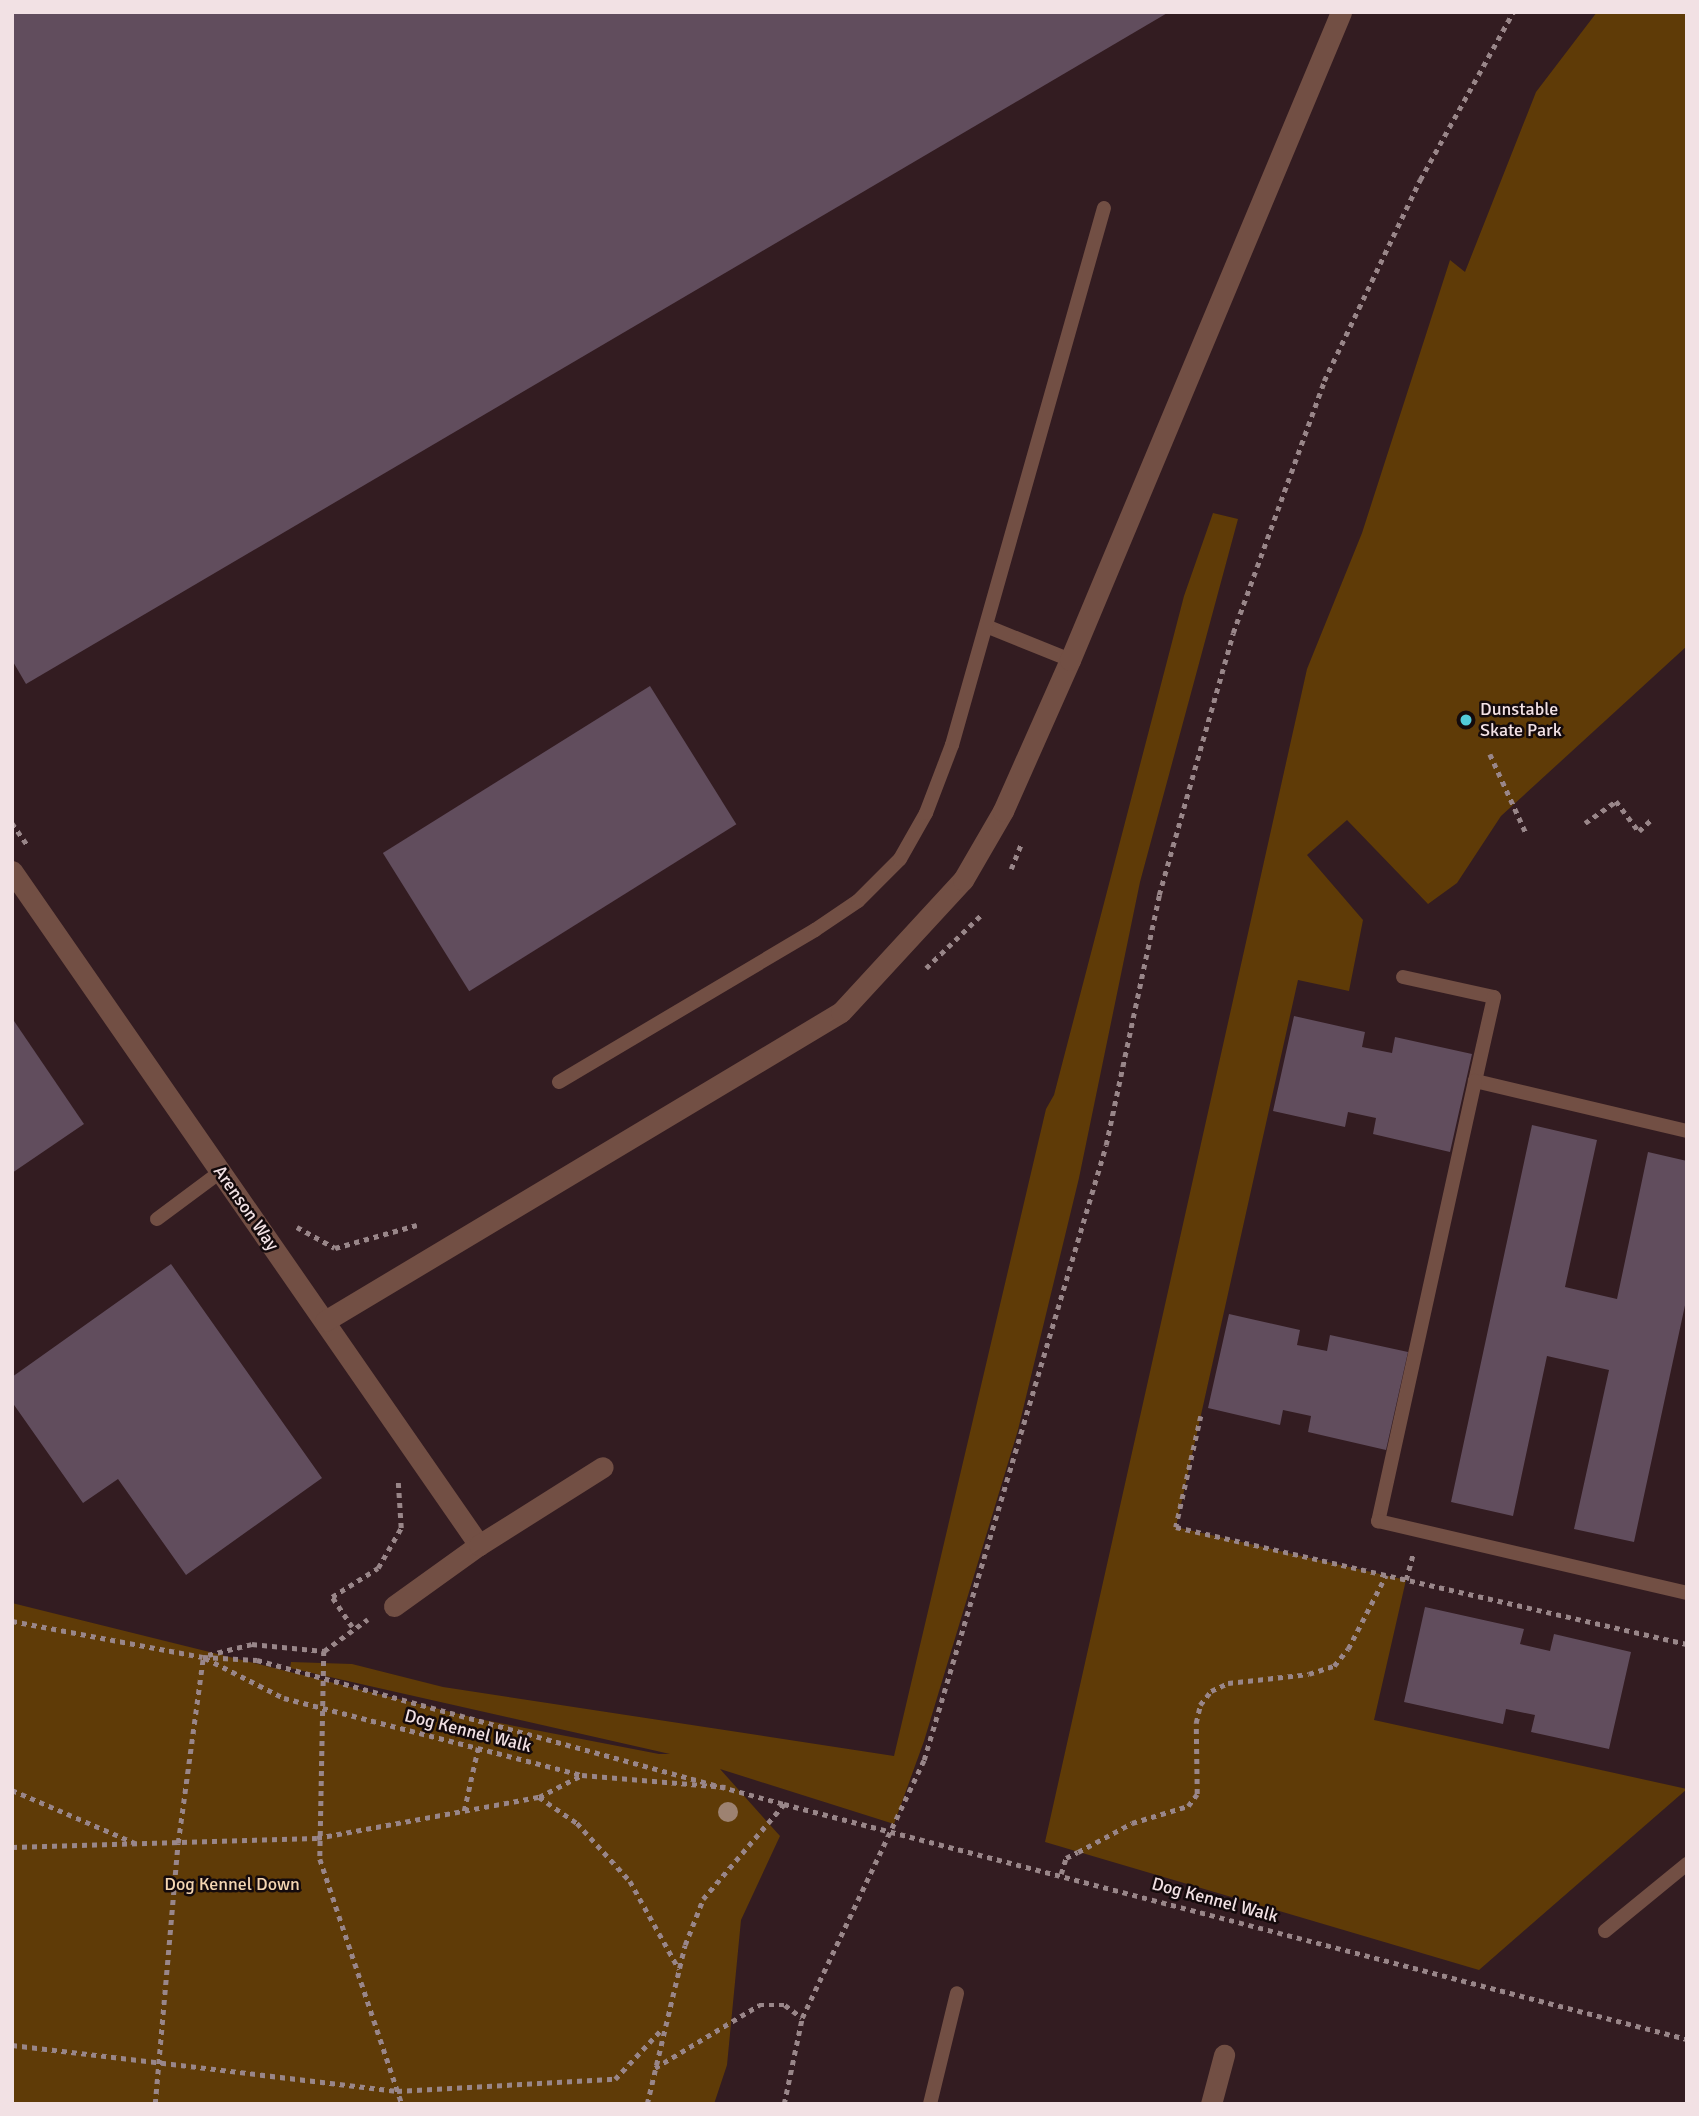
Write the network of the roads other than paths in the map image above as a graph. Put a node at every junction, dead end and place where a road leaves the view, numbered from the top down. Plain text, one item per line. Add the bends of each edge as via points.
1 (1341, 12) edge
2 (1104, 208) dead end
3 (986, 626) junction
4 (1070, 660) junction
5 (12, 871) edge
6 (1404, 977) dead end
7 (1475, 1081) junction
8 (559, 1082) dead end
9 (1687, 1131) edge
10 (220, 1172) junction
11 (157, 1219) dead end
12 (325, 1321) junction
13 (603, 1466) dead end
14 (479, 1545) junction
15 (1687, 1593) edge
16 (394, 1606) road end
17 (1687, 1864) edge
18 (1605, 1931) dead end
19 (957, 1993) dead end
20 (1224, 2055) dead end
21 (929, 2104) edge
22 (1211, 2104) edge

1 - 4 street
2 - 3 lane
3 - 4 lane
3 - 8 lane via 926,813 900,859 858,901 815,930
4 - 12 street via 1003,811 963,880 841,1013
5 - 10 street, Arenson Way
6 - 7 lane via 1494,997
7 - 9 lane
7 - 15 lane via 1378,1521
10 - 11 lane
10 - 12 street, Arenson Way
12 - 14 street, Arenson Way
13 - 14 street
14 - 16 street
17 - 18 lane
19 - 21 lane
20 - 22 street

